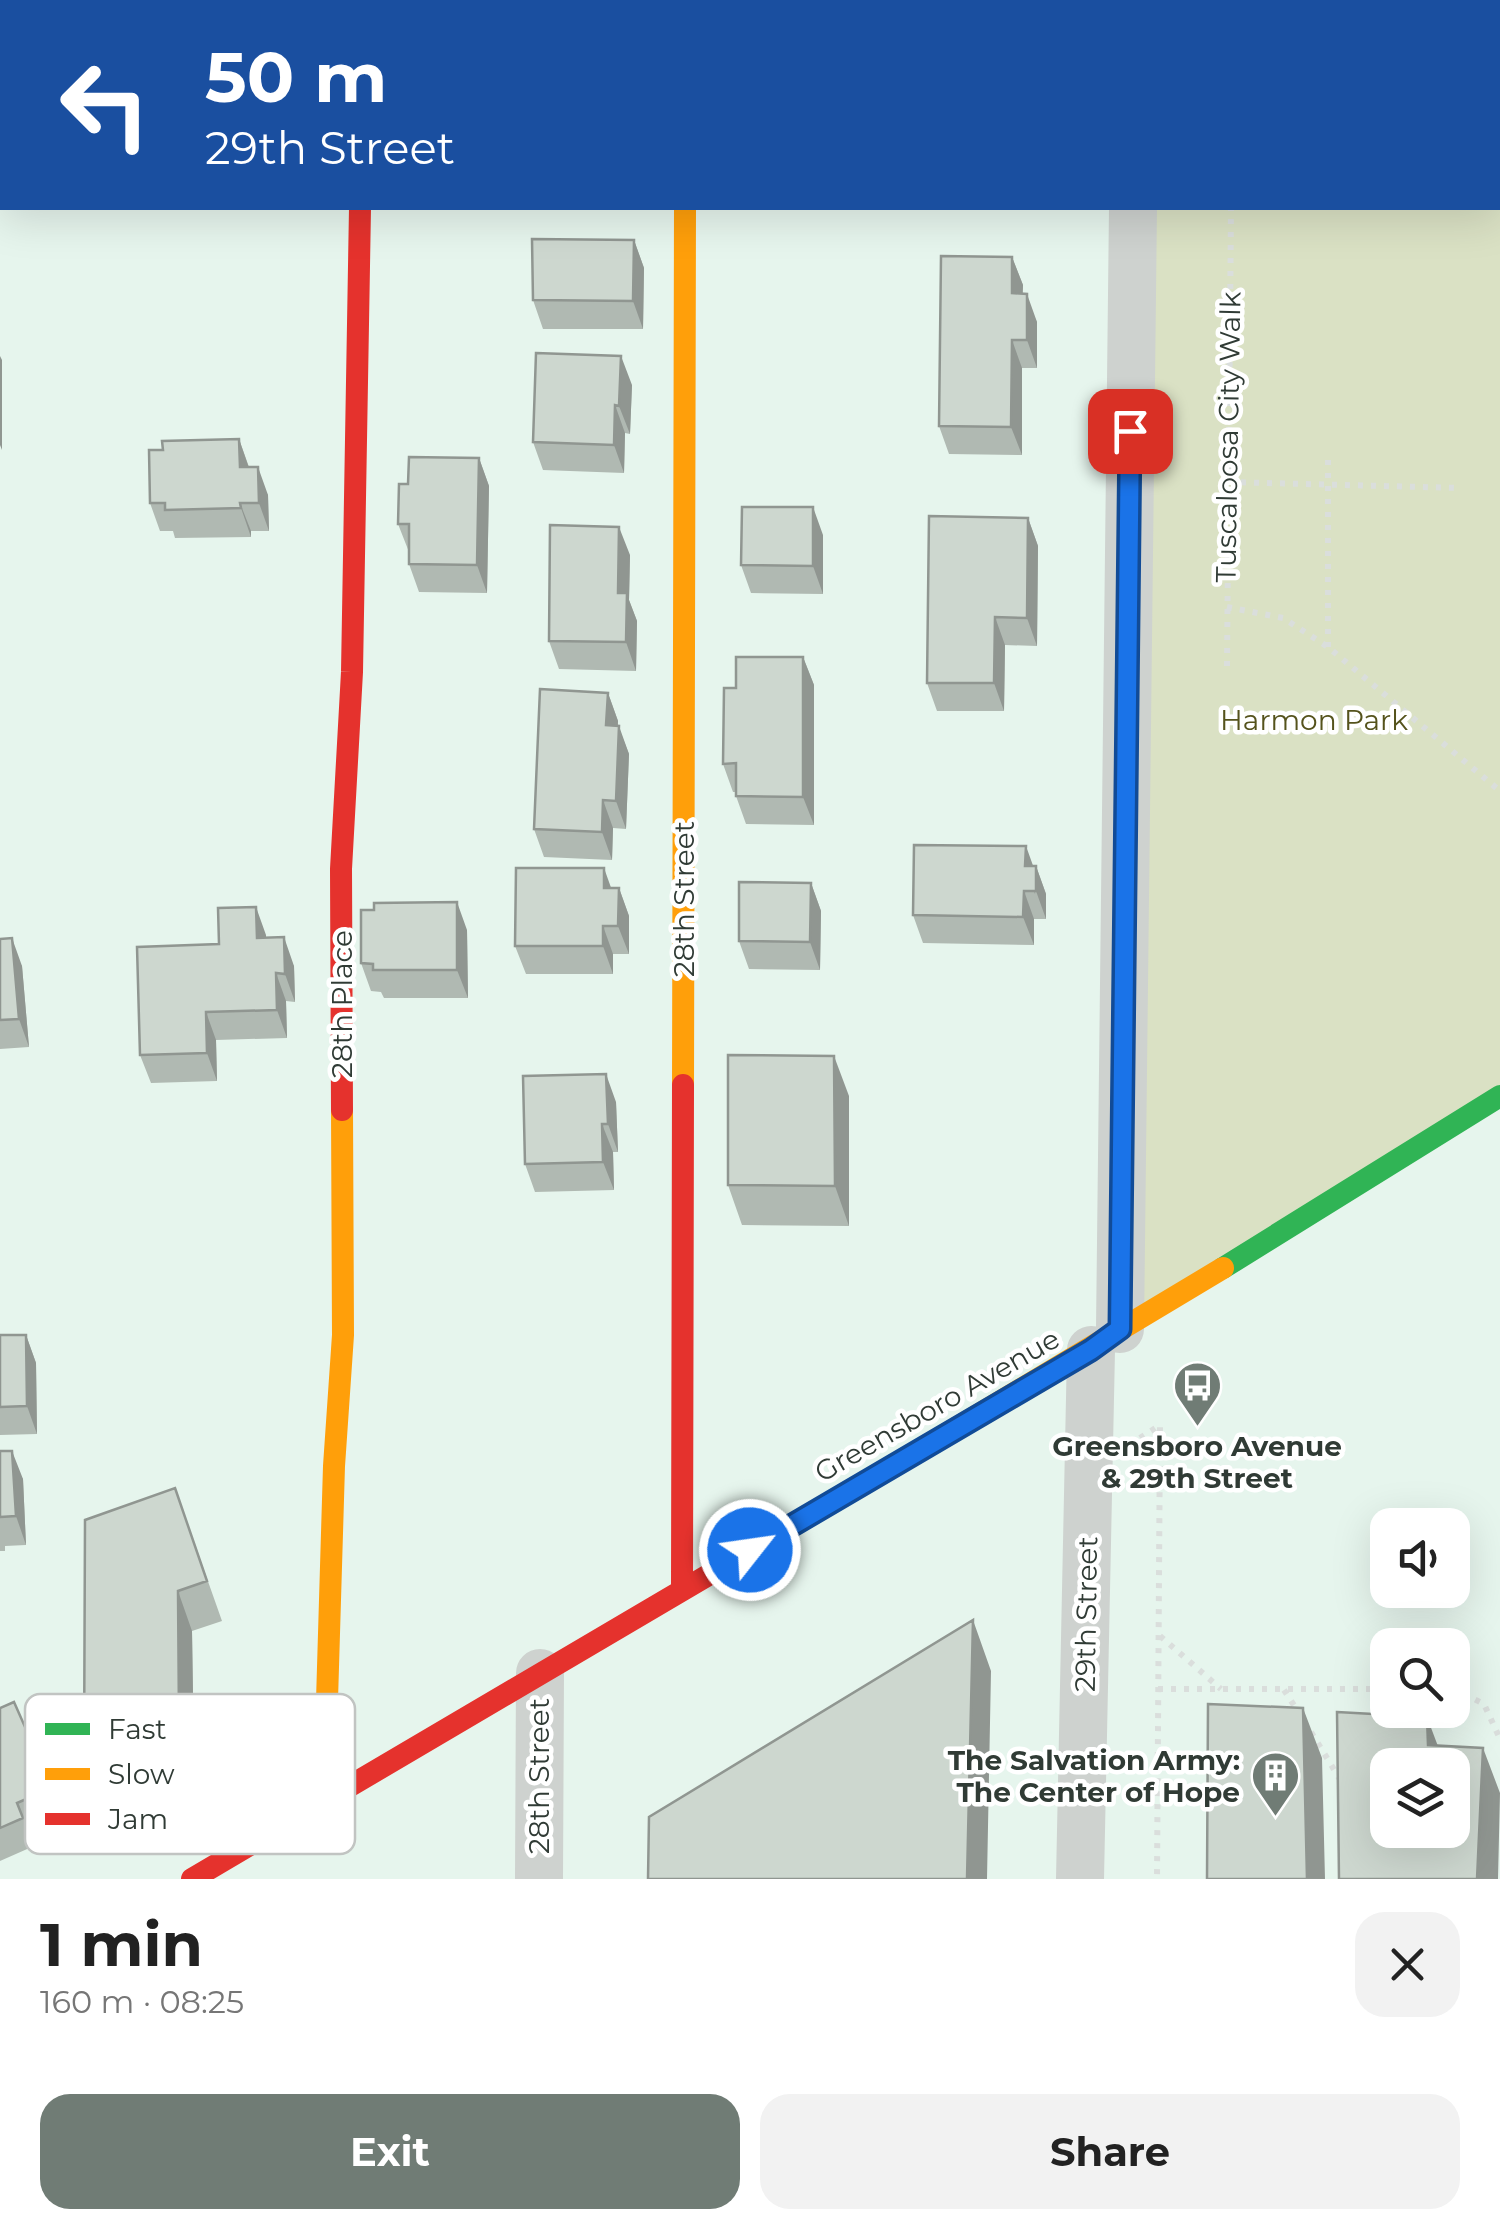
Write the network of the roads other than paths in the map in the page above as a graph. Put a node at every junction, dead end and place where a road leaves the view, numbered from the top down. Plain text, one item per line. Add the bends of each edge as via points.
1 (360, 210) edge
2 (686, 210) edge
3 (1132, 210) edge
4 (1500, 1096) edge
5 (1106, 1339) junction
6 (682, 1590) junction
7 (540, 1673) junction
8 (327, 1694) edge
9 (355, 1783) edge
10 (234, 1854) edge
11 (192, 1879) edge
12 (539, 1879) edge
13 (1080, 1879) edge

1 - 8 street, 28th Place via 352,672 341,870 343,1334
2 - 6 street, 28th Street
3 - 5 street, 29th Street
4 - 5 street, Greensboro Avenue
5 - 6 street, Greensboro Avenue
5 - 13 street, 29th Street via 1088,1474
6 - 7 street, Greensboro Avenue
7 - 9 street, Greensboro Avenue
7 - 12 street, 28th Street
10 - 11 street, Greensboro Avenue

